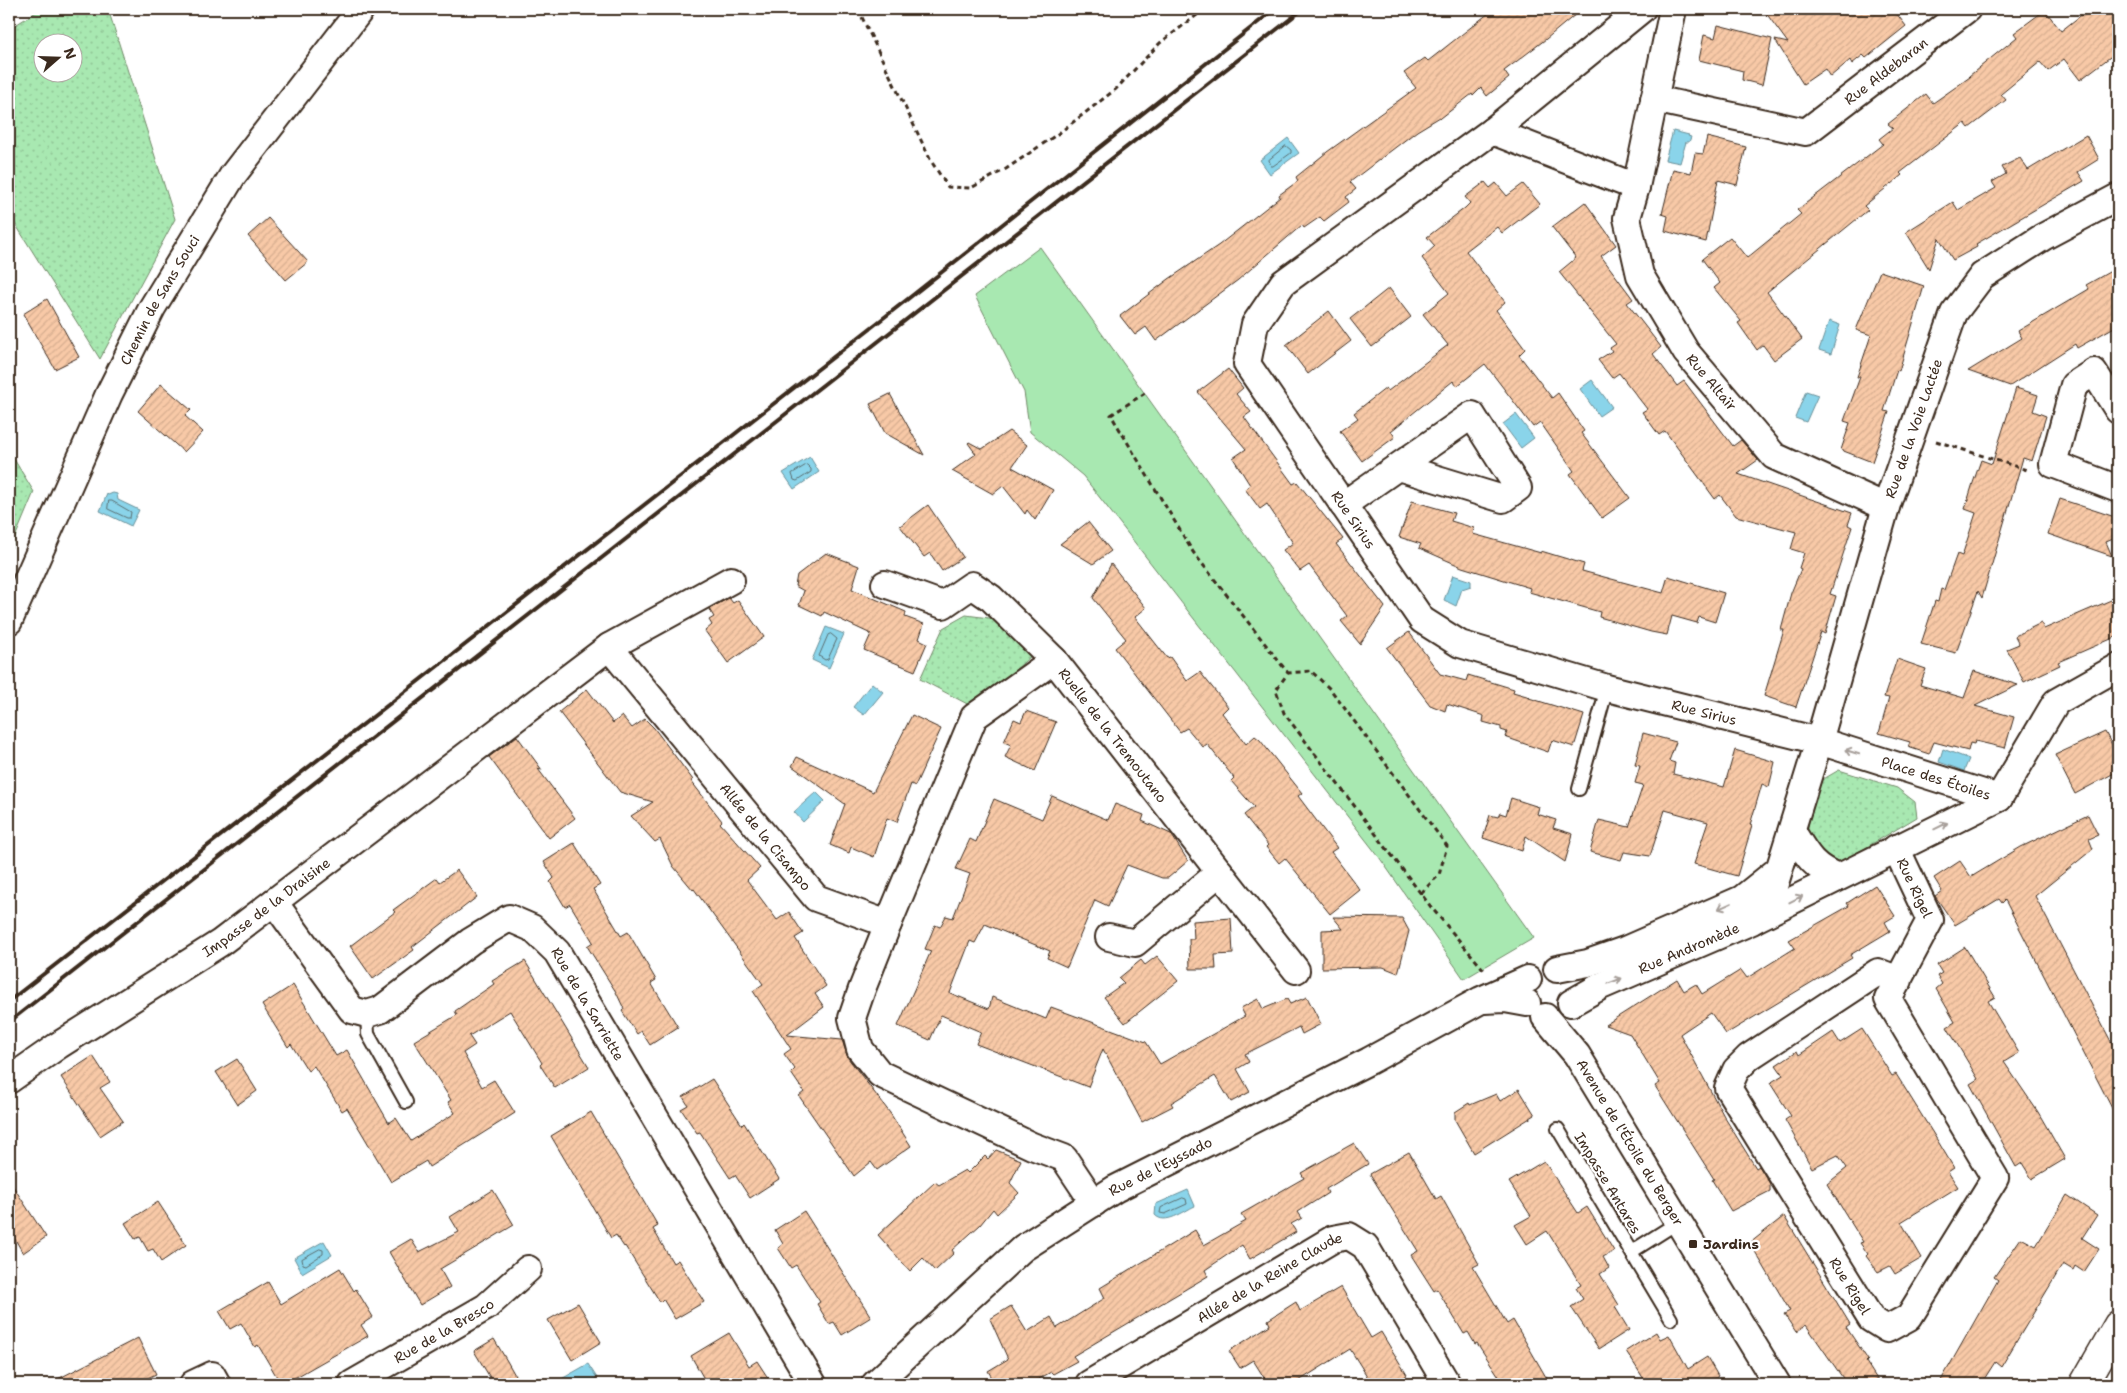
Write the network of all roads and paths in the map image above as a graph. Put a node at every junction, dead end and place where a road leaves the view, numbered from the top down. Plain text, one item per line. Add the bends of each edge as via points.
1 (361, 9) edge
2 (858, 9) edge
3 (1205, 9) edge
4 (1642, 9) edge
5 (1673, 9) edge
6 (1967, 9) edge
7 (1654, 99) junction
8 (1492, 131) junction
9 (1636, 186) junction
10 (2118, 197) edge
11 (1145, 394) dead end
12 (2118, 410) edge
13 (1912, 434) junction
14 (2054, 464) junction
15 (1398, 467) dead end
16 (2118, 489) edge
17 (1343, 505) junction
18 (1886, 507) junction
19 (731, 580) dead end
20 (885, 584) dead end
21 (9, 621) edge
22 (609, 647) junction
23 (1054, 660) junction
24 (2118, 666) edge
25 (1288, 674) junction
26 (1607, 688) junction
27 (1819, 741) junction
28 (1579, 789) dead end
29 (1999, 798) junction
30 (1792, 831) junction
31 (1896, 848) junction
32 (1780, 869) junction
33 (1220, 872) junction
34 (1838, 877) junction
35 (1421, 893) junction
36 (274, 902) junction
37 (1752, 921) junction
38 (888, 924) junction
39 (1109, 937) dead end
40 (1557, 969) junction
41 (1296, 970) dead end
42 (1898, 980) junction
43 (1488, 997) junction
44 (1548, 1002) junction
45 (366, 1014) junction
46 (9, 1080) edge
47 (406, 1102) dead end
48 (1558, 1129) dead end
49 (1094, 1203) junction
50 (1680, 1222) junction
51 (1631, 1252) junction
52 (528, 1269) dead end
53 (1671, 1319) dead end
54 (2118, 1326) edge
55 (193, 1384) edge
56 (216, 1384) edge
57 (352, 1384) edge
58 (813, 1384) edge
59 (875, 1384) edge
60 (1089, 1384) edge
61 (1448, 1384) edge
62 (1778, 1384) edge
63 (2084, 1384) edge

1 - 21 street, Chemin de Sans Souci via 233,175 152,308 109,394
2 - 3 path via 931,161 948,187 971,188 1059,133 1116,89 1160,43
4 - 8 street, Rue Sirius
5 - 7 street, Rue Altaïr
6 - 7 street, Rue Aldebaran via 1806,132
7 - 9 street, Rue Altaïr
8 - 9 street
8 - 17 street, Rue Sirius via 1283,283 1255,324 1247,364
9 - 18 street, Rue Altaïr via 1627,218 1640,275 1686,352 1774,456
10 - 13 street, Rue de la Voie Lactée via 2043,237 1982,276 1954,313
11 - 25 path via 1111,415 1193,552
12 - 14 street via 2094,372 2074,385
13 - 14 path via 2049,476
13 - 18 street, Rue de la Voie Lactée
14 - 16 street
15 - 17 street
17 - 26 street, Rue Sirius via 1422,620 1460,644
18 - 27 street, Rue de la Voie Lactée
19 - 22 street, Impasse de la Draisine
20 - 23 street via 943,605 972,585 992,598
22 - 36 street, Impasse de la Draisine
22 - 38 street, Allée de la Cisampo via 816,898
23 - 33 street, Ruelle de la Tremoutano
23 - 38 street, Ruelle de la Tremoutano via 974,717
24 - 29 street via 2056,702
25 - 35 path via 1276,690 1284,713
25 - 35 path via 1311,671 1331,690 1447,846 1439,875
26 - 27 street, Rue Sirius
26 - 28 lane
29 -> 27 street, Place des Étoiles
27 - 30 street, Rue Andromède
31 -> 29 street, Place des Étoiles
30 - 32 street, Rue Andromède
30 - 34 street via 1812,863
31 - 34 street, Place des Étoiles
31 - 42 street, Rue Rigel via 1930,920
32 - 37 street, Rue Andromède via 1772,893
32 -> 40 street, Rue Andromède via 1742,899 1625,950 1588,963
33 - 39 street via 1134,943
33 - 41 street, Ruelle de la Tremoutano
37 -> 34 street, Place des Étoiles
35 - 43 path via 1483,968
36 - 45 street via 352,1010
36 - 46 street, Impasse de la Draisine via 220,943
44 -> 37 street, Rue Andromède via 1601,986
38 - 49 street via 852,1018 860,1049 880,1074 1064,1158
40 - 44 street, Rue Andromède via 1541,969
40 - 44 street, Avenue de l'Étoile du Berger via 1570,979 1573,987
42 - 42 street, Rue Rigel via 1888,999 1995,1178 1909,1317 1887,1329 1871,1319 1728,1088 1736,1070 1749,1057 1878,972
43 - 44 street, Rue de l'Eyssado
43 - 49 street, Rue de l'Eyssado
44 - 50 street, Avenue de l'Étoile du Berger
45 - 47 lane via 368,1034
45 - 58 street, Rue de la Sarriette via 380,1010 471,941 509,918 532,928 557,952
48 - 51 lane, Impasse Antares
49 - 59 street, Rue de l'Eyssado via 1023,1248
50 - 51 lane, Impasse Antares
50 - 62 street, Avenue de l'Étoile du Berger
51 - 53 lane, Impasse Antares
52 - 57 street, Rue de la Bresco via 486,1307
54 - 63 main road
55 - 56 street via 212,1375
60 - 61 street, Allée de la Reine Claude via 1333,1239 1349,1236 1365,1246

